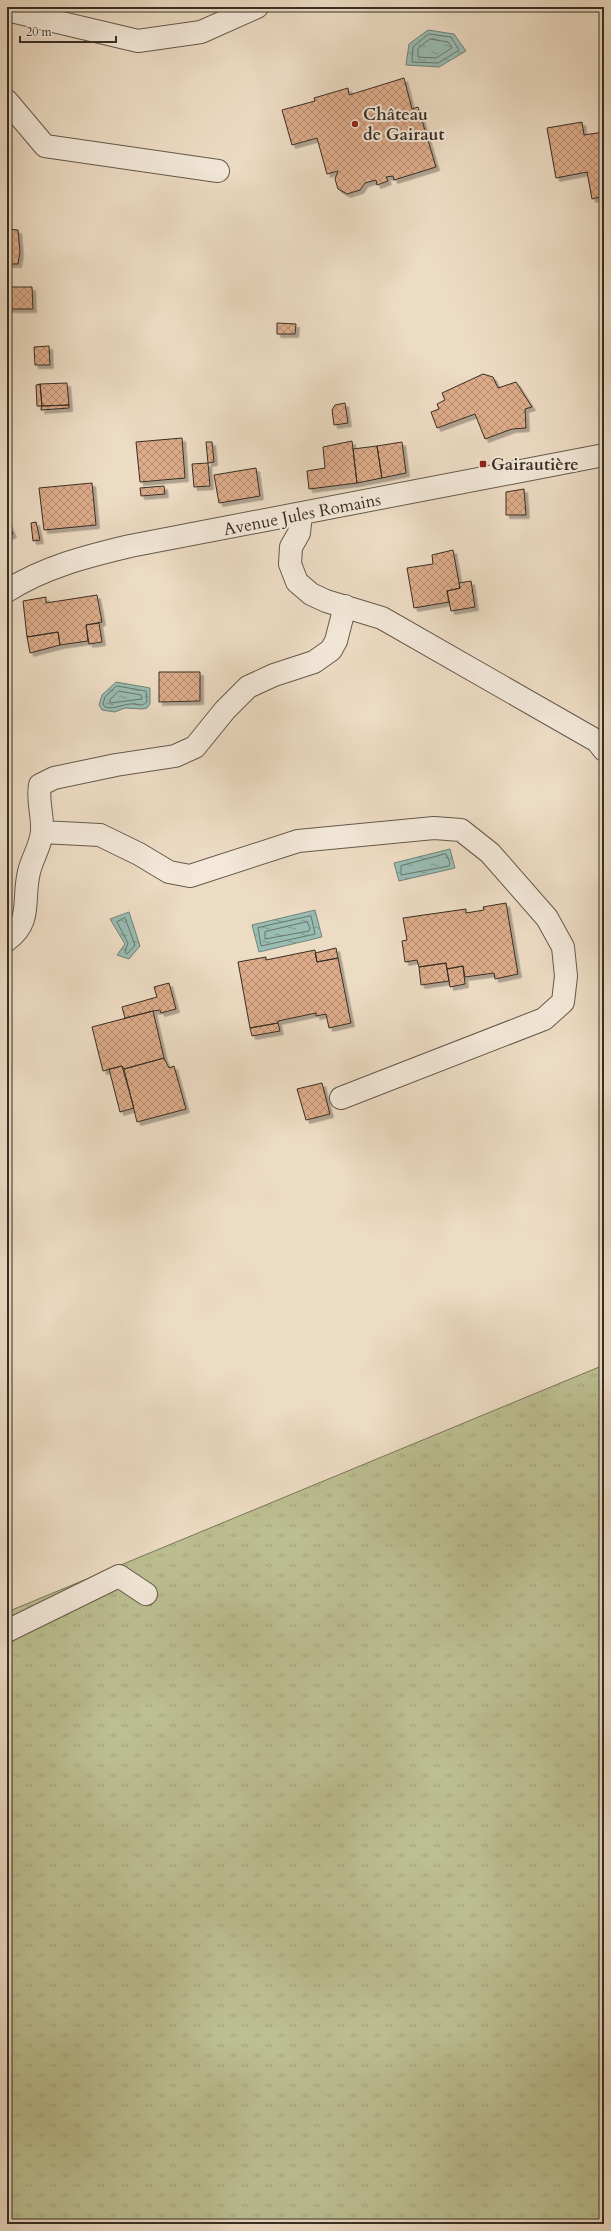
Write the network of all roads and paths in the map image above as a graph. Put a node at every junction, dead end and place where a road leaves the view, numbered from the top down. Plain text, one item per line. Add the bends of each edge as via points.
1 (257, 7) edge
2 (7, 10) edge
3 (7, 101) edge
4 (218, 171) dead end
5 (604, 455) edge
6 (301, 514) junction
7 (7, 591) edge
8 (345, 606) junction
9 (604, 750) edge
10 (42, 832) junction
11 (7, 940) edge
12 (341, 1098) dead end
13 (146, 1594) dead end
14 (7, 1631) edge

1 - 2 street via 201,32 138,41
3 - 4 street via 45,146
5 - 6 street, Avenue Jules Romains
6 - 7 street, Avenue Jules Romains via 101,553 44,571
6 - 8 street via 299,533 291,547 290,564 297,582 310,594
8 - 9 street via 382,618 597,741
8 - 10 street via 336,641 331,650 314,662 274,675 248,688 225,710 196,747 175,756 54,778 40,785
10 - 11 street via 29,872 25,917 17,932
10 - 12 street via 100,835 169,872 190,876 298,841 434,828 461,830 490,853 547,918 564,947 566,976 563,1002 544,1019
13 - 14 street via 119,1576

